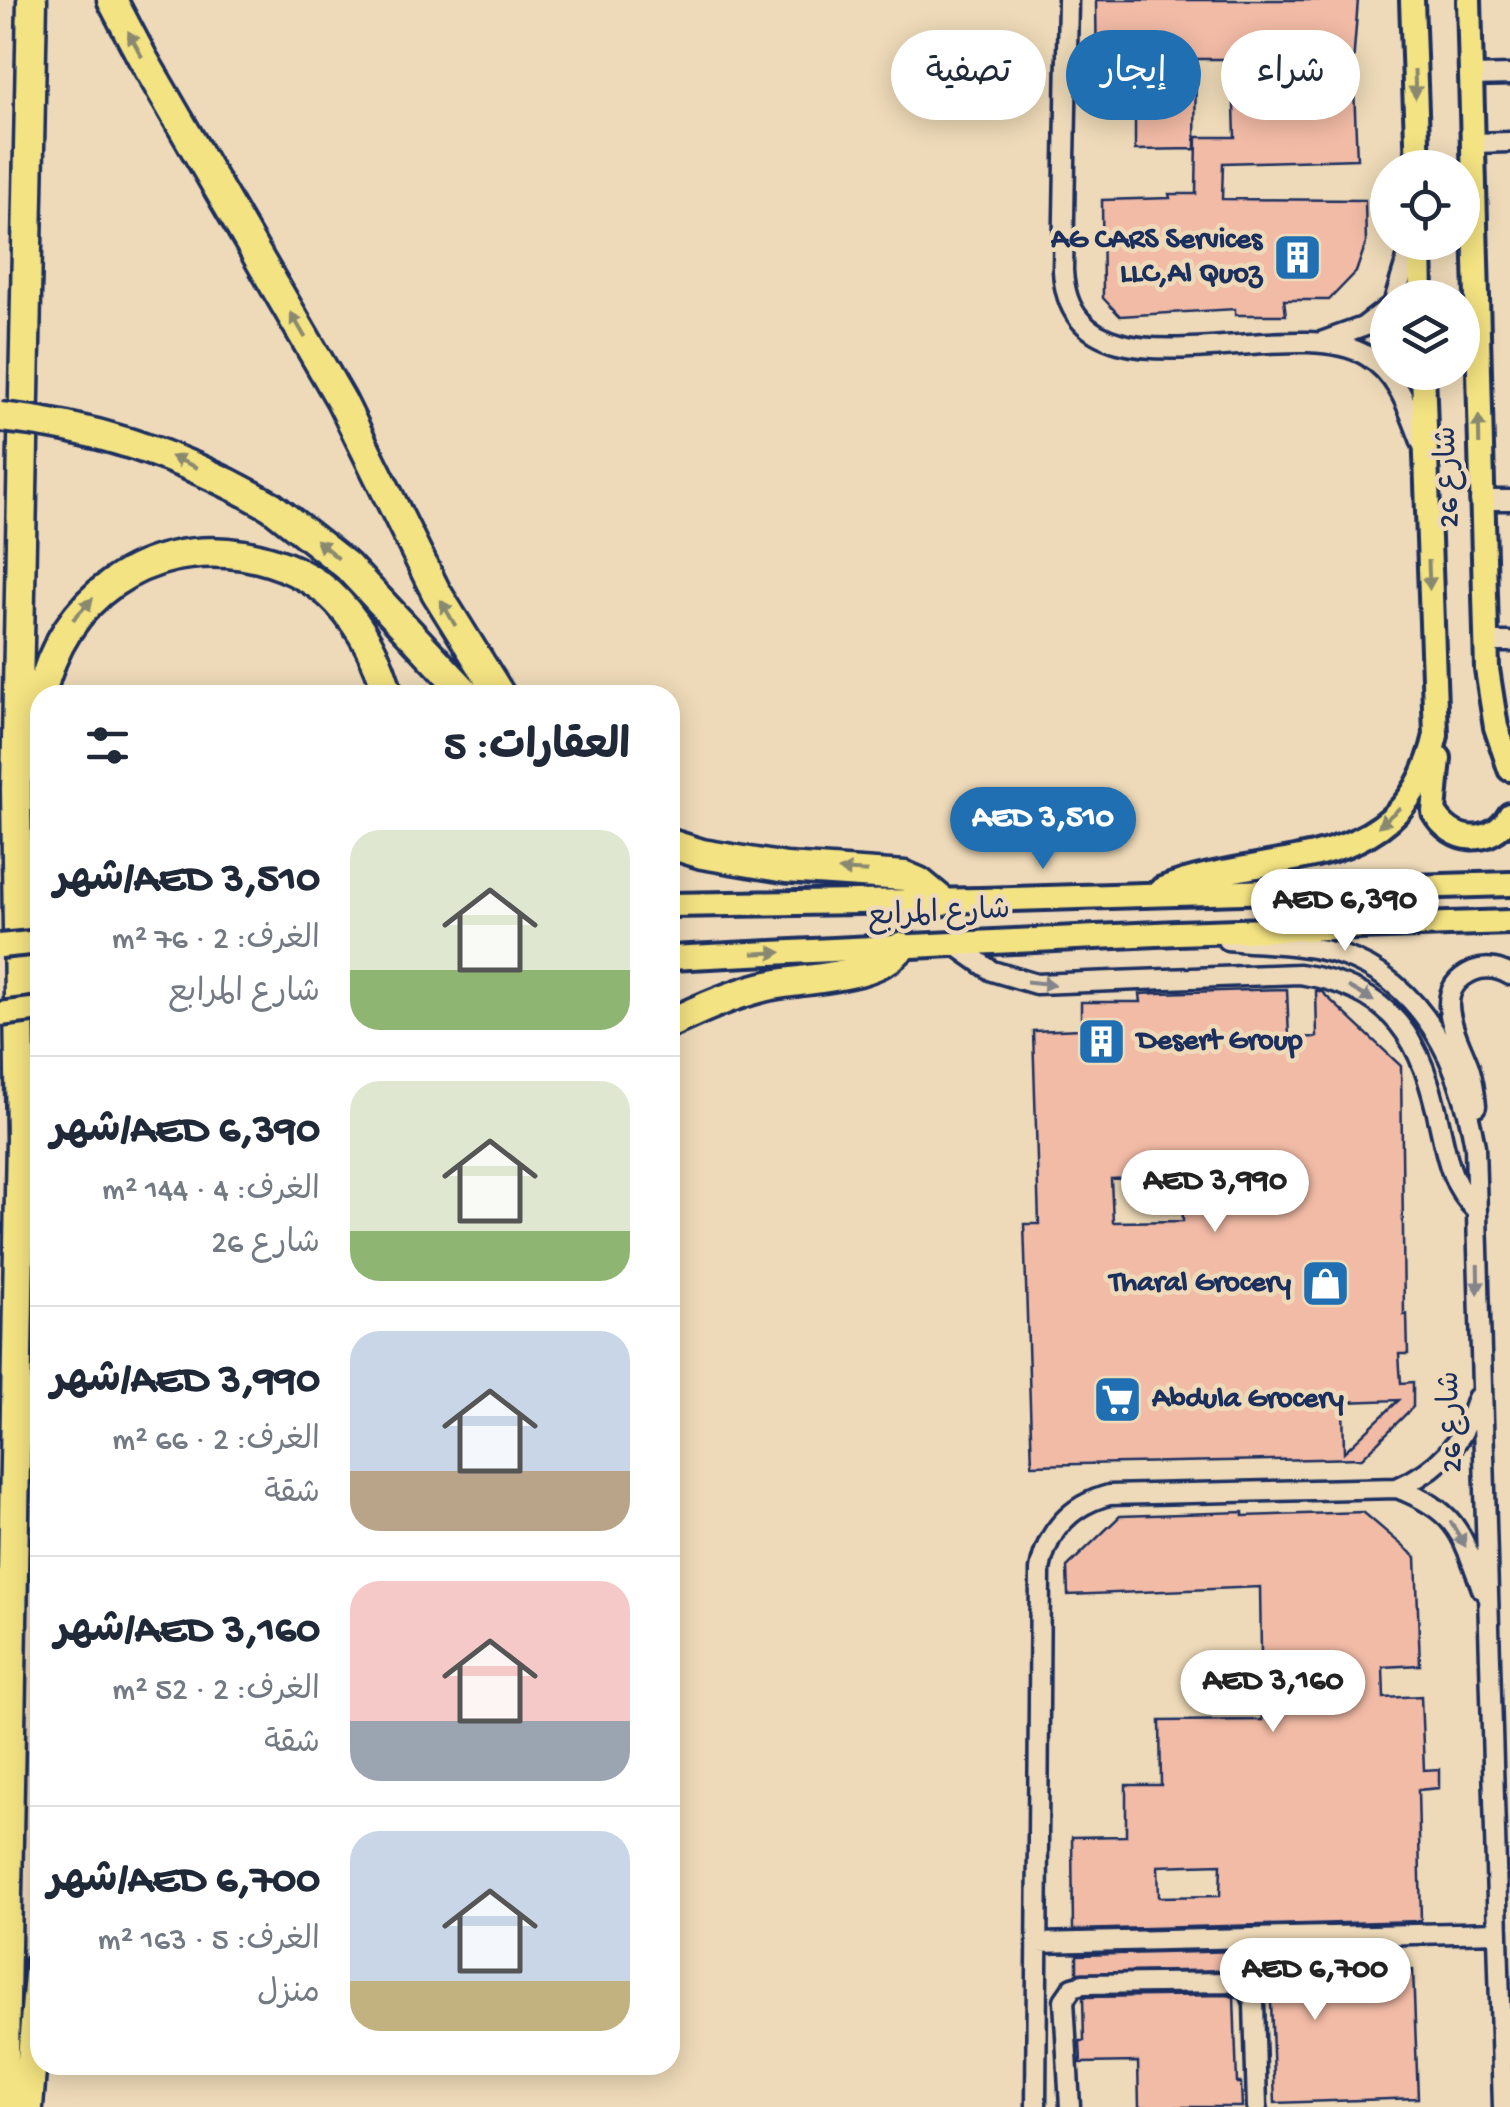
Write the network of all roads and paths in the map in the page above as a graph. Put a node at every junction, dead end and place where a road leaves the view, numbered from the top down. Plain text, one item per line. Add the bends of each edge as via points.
1 (32, 0) edge
2 (112, 0) edge
3 (1068, 0) edge
4 (1412, 0) edge
5 (1468, 0) edge
6 (1510, 75) edge
7 (1472, 76) junction
8 (1510, 142) edge
9 (1473, 143) junction
10 (1417, 150) edge
11 (1370, 322) edge
12 (1320, 342) junction
13 (1423, 390) edge
14 (0, 416) edge
15 (1425, 452) junction
16 (1480, 500) junction
17 (1510, 500) edge
18 (1486, 642) junction
19 (1510, 642) edge
20 (43, 685) edge
21 (385, 685) edge
22 (459, 685) edge
23 (494, 685) edge
24 (1436, 734) junction
25 (30, 761) edge
26 (1510, 769) edge
27 (16, 790) junction
28 (1510, 815) edge
29 (680, 847) edge
30 (1510, 884) edge
31 (1145, 895) junction
32 (942, 901) junction
33 (680, 906) edge
34 (1510, 922) edge
35 (1177, 934) junction
36 (30, 943) edge
37 (954, 944) junction
38 (0, 946) edge
39 (901, 947) junction
40 (680, 958) edge
41 (1510, 974) edge
42 (30, 1010) edge
43 (0, 1014) edge
44 (680, 1020) edge
45 (21, 1139) junction
46 (1475, 1146) junction
47 (30, 1173) edge
48 (1477, 1211) junction
49 (1480, 1378) junction
50 (1397, 1488) junction
51 (1488, 1607) junction
52 (1498, 1932) junction
53 (1037, 1943) junction
54 (31, 2075) edge
55 (3, 2107) edge
56 (28, 2107) edge
57 (1036, 2107) edge
58 (1070, 2107) edge
59 (1258, 2107) edge
60 (1503, 2107) edge

1 - 27 highway
23 -> 2 highway via 436,592 341,400
3 - 12 street via 1063,270 1076,318 1102,339 1134,348
4 -> 10 main road
5 - 7 main road, شارع 26
6 - 7 street
7 - 9 main road, شارع 26
8 - 9 street
16 -> 9 main road, شارع 26
11 - 12 street
12 - 15 street via 1355,350 1387,372
13 - 15 main road, شارع 26
22 -> 14 highway, bridge via 359,577 271,506 147,448
15 -> 24 main road, شارع 26
16 - 17 street
16 - 18 main road, شارع 26
18 - 19 street
18 - 26 main road, شارع 26 via 1490,698
20 -> 21 highway via 54,651 88,602 134,570 195,552 264,559 305,576 337,600 362,632
24 - 28 main road via 1434,812 1440,822 1459,836 1482,838
24 -> 31 main road, شارع 26 via 1411,794 1360,839 1312,858 1253,864
25 - 27 highway
27 - 45 highway
32 -> 29 highway via 918,882 888,873 786,868
30 - 31 main road, شارع المرابع
31 - 32 main road, شارع المرابع
32 - 33 main road, شارع المرابع
34 - 35 main road, شارع المرابع
35 - 37 main road, شارع المرابع
35 - 46 street, شارع 26 via 1332,952 1385,978 1419,1008 1444,1046
36 - 38 main road, bridge
37 - 39 main road, شارع المرابع
37 -> 48 street via 992,971 1036,984 1299,974 1360,992 1394,1018 1419,1052 1451,1174
40 -> 39 main road, شارع المرابع
39 - 44 highway via 876,967 760,987
41 - 46 street via 1470,972 1448,1001 1475,1095
42 - 43 main road, bridge
45 - 47 highway
45 - 55 highway
46 - 48 street, شارع 26
48 -> 49 street, شارع 26
49 - 50 street via 1470,1420 1449,1454
49 - 51 street, شارع 26
50 -> 51 street via 1438,1507 1457,1529
50 - 53 street via 1109,1495 1062,1521 1040,1570
51 - 52 street, شارع 26
52 - 53 street
52 - 60 street, شارع 26
53 - 57 street
54 - 56 highway
58 - 59 street via 1064,2000 1073,1987 1231,1982 1244,1986 1254,2003

